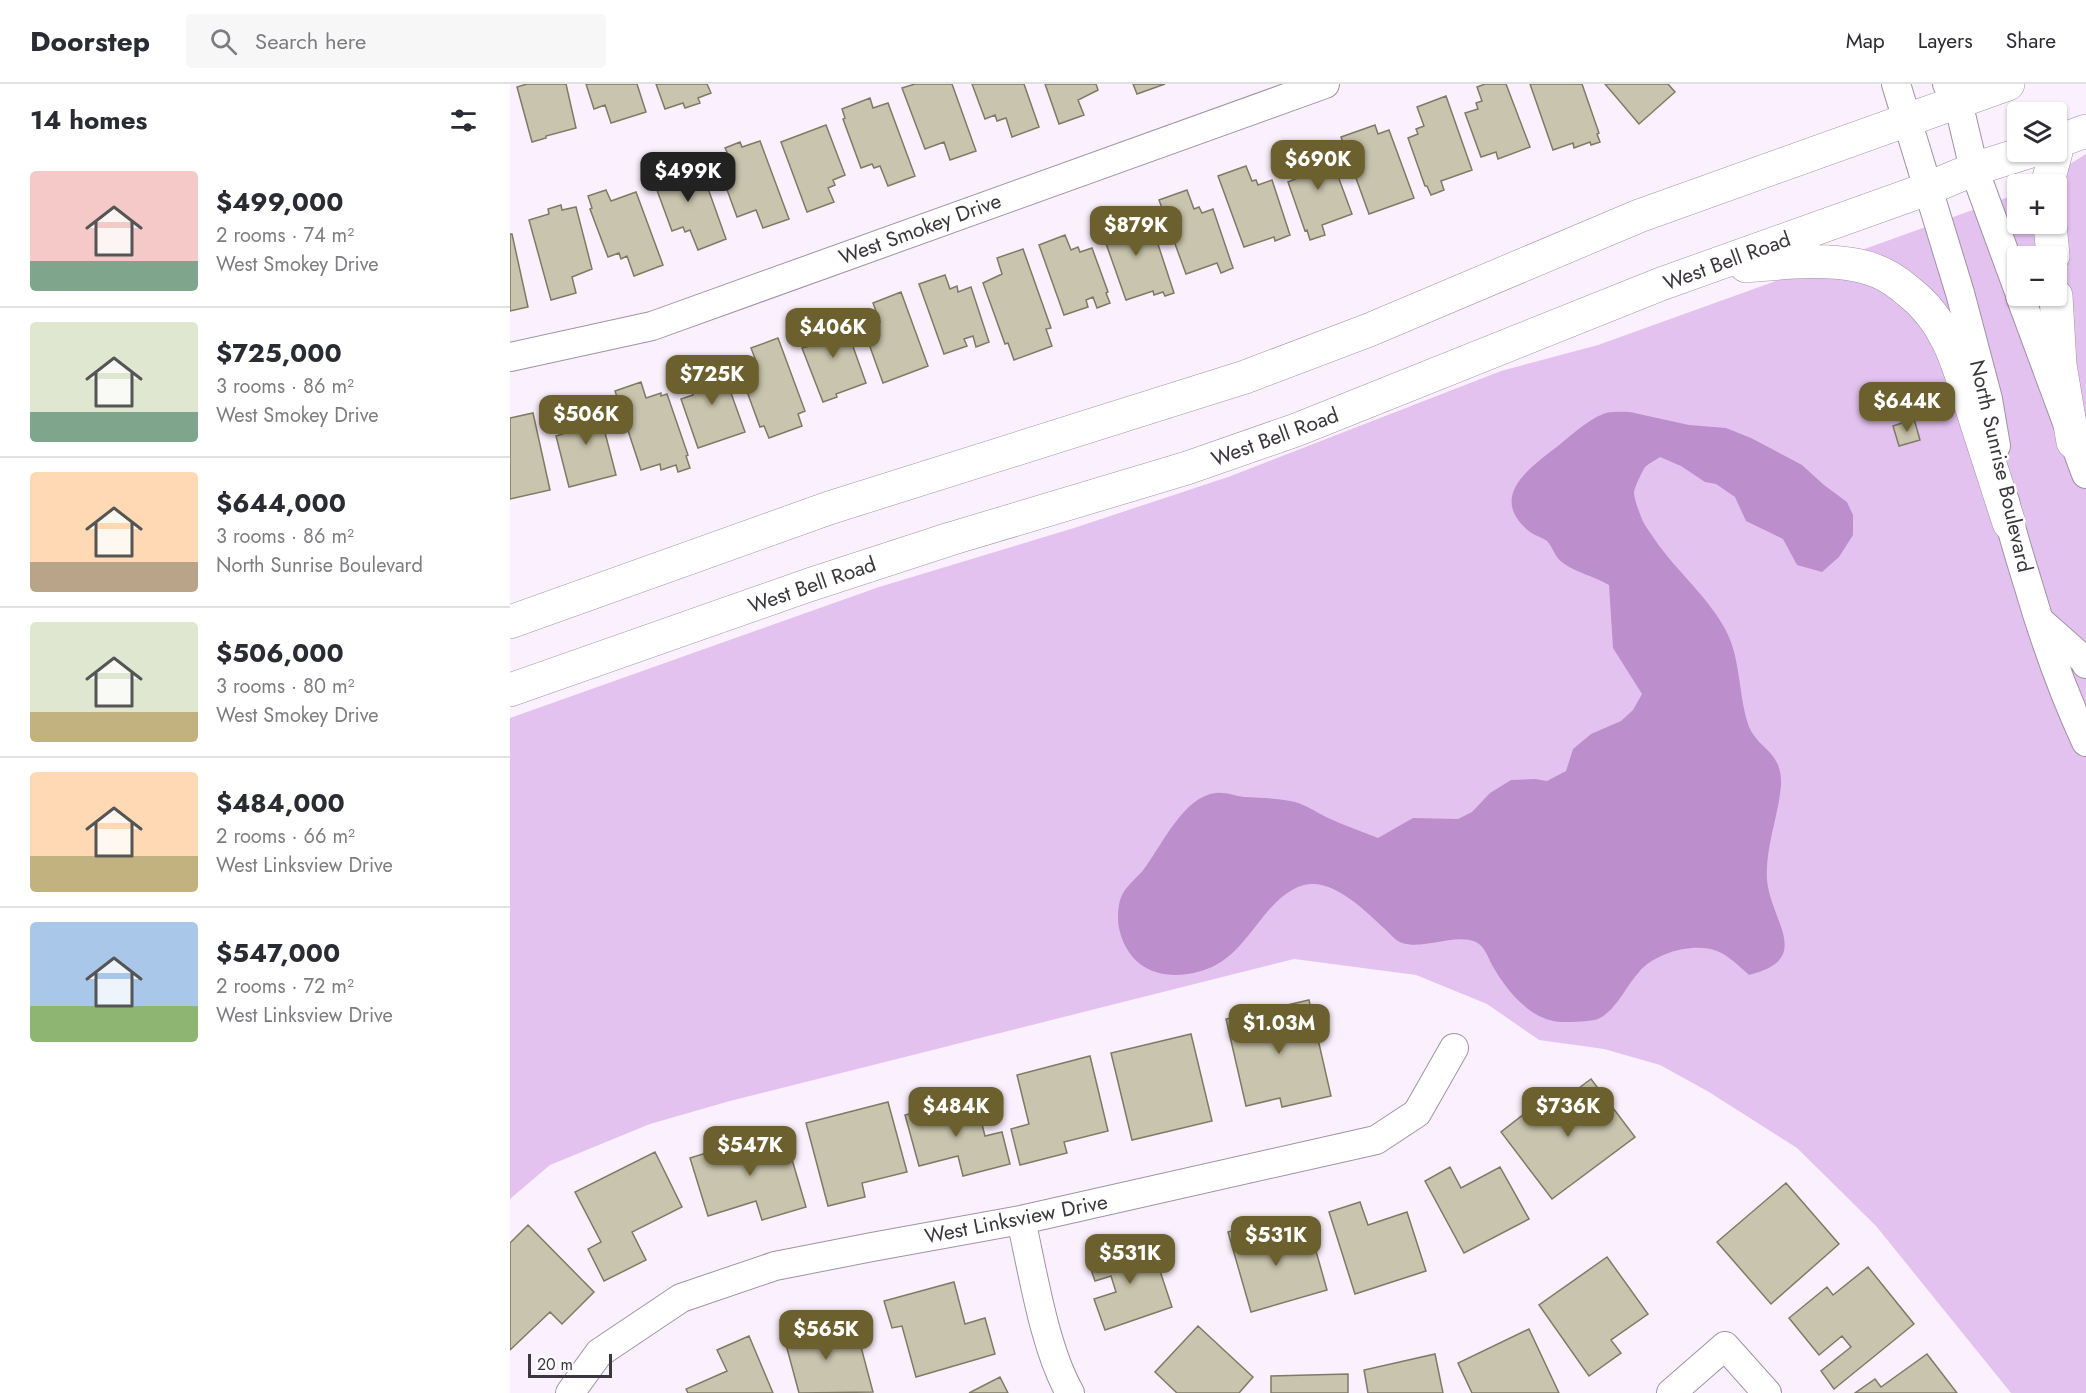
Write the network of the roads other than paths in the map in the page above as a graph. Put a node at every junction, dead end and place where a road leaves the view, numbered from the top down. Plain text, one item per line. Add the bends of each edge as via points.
1 (1325, 84) edge
2 (1896, 84) edge
3 (2008, 84) edge
4 (1953, 93) edge
5 (1907, 120) junction
6 (2007, 159) edge
7 (1974, 169) junction
8 (1928, 189) junction
9 (2007, 259) edge
10 (1699, 270) junction
11 (2024, 306) edge
12 (2057, 306) edge
13 (510, 357) edge
14 (2073, 442) junction
15 (2086, 474) edge
16 (2009, 523) junction
17 (2038, 620) junction
18 (510, 622) edge
19 (2086, 664) edge
20 (510, 690) edge
21 (2086, 742) edge
22 (1454, 1048) dead end
23 (1021, 1220) junction
24 (570, 1393) edge
25 (1070, 1393) edge
26 (1671, 1393) edge
27 (1767, 1393) edge

1 - 13 street, West Smokey Drive via 652,326
2 - 5 street, North Sunrise Boulevard
3 - 4 main road
4 - 5 main road
4 - 7 street
5 - 8 street, North Sunrise Boulevard
5 - 18 main road via 1639,216 1369,330 1245,377 829,508
6 - 7 main road, West Bell Road
7 - 8 main road, West Bell Road
7 - 9 street
8 - 10 main road, West Bell Road
8 - 16 street, North Sunrise Boulevard via 1988,399
10 - 16 main road via 1813,261 1856,265 1889,275 1934,315 1949,340
10 - 20 main road, West Bell Road via 1296,430 1187,468 819,581
11 - 14 street
12 - 14 main road via 2060,365
14 - 15 street
16 - 17 street, North Sunrise Boulevard
17 - 19 street
17 - 21 street, North Sunrise Boulevard
22 - 23 street, West Linksview Drive via 1417,1113 1376,1140
23 - 24 street, West Linksview Drive via 775,1266 681,1298 599,1353
23 - 25 street via 1047,1332
26 - 27 street via 1725,1346

